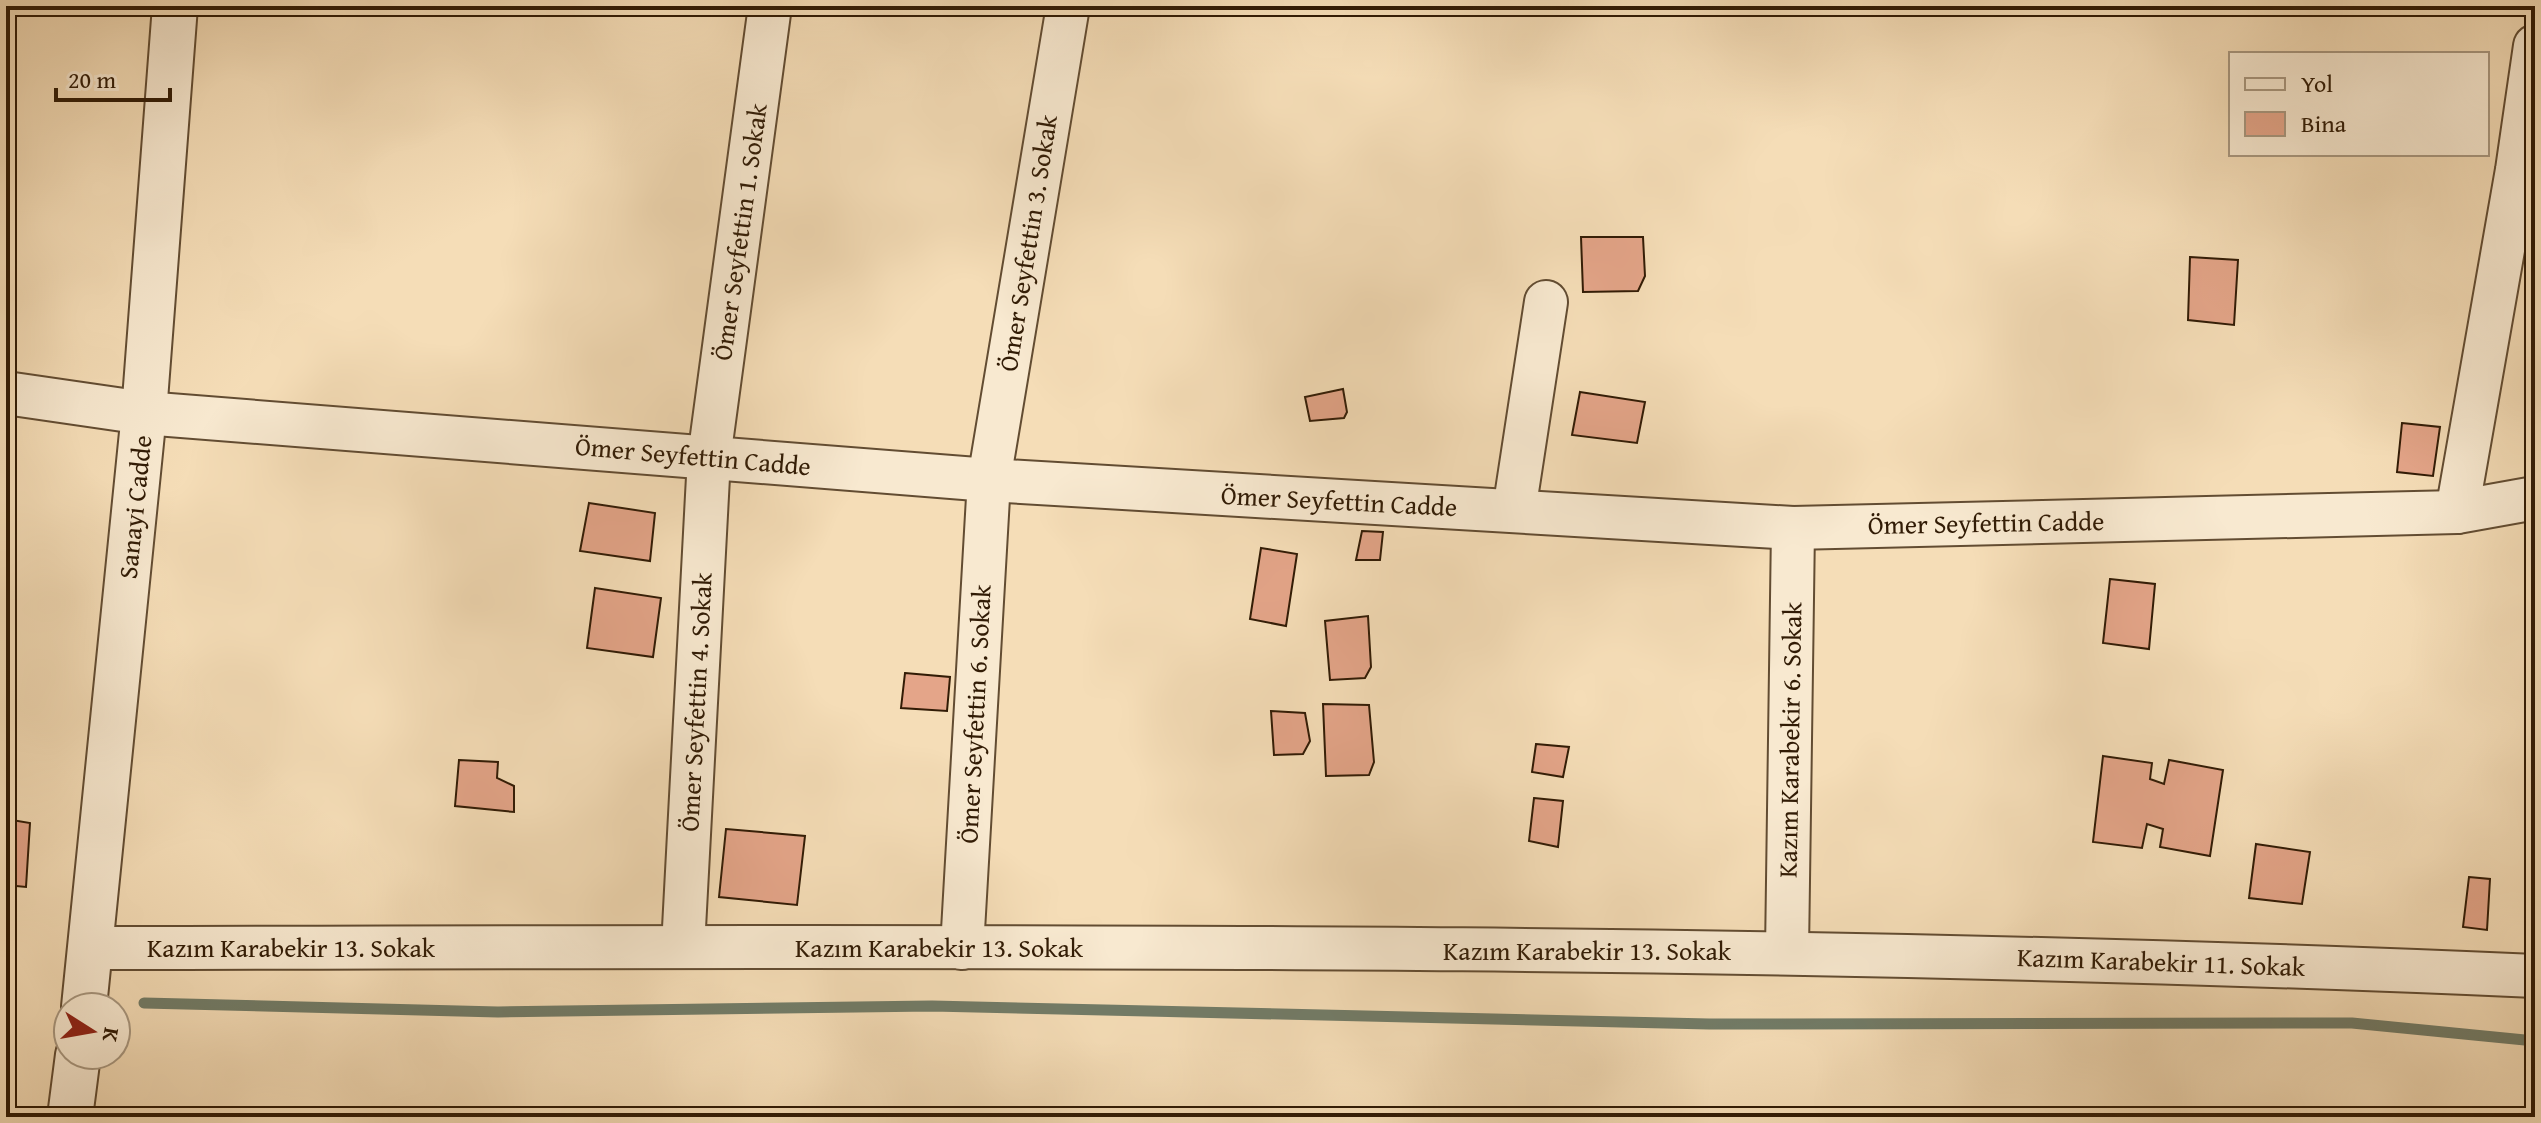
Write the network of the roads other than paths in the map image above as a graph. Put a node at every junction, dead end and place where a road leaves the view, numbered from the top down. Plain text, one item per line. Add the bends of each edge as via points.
1 (175, 6) edge
2 (770, 6) edge
3 (1068, 6) edge
4 (2535, 46) edge
5 (2526, 167) edge
6 (1546, 302) dead end
7 (6, 393) edge
8 (144, 413) junction
9 (709, 458) junction
10 (989, 480) junction
11 (2535, 498) edge
12 (1514, 511) junction
13 (2457, 512) junction
14 (1793, 528) junction
15 (683, 947) junction
16 (91, 948) junction
17 (962, 948) junction
18 (1787, 952) junction
19 (2535, 976) edge
20 (86, 991) edge
21 (76, 1071) edge
22 (70, 1117) edge

1 - 8 street, Sanayi Cadde
2 - 9 street, Ömer Seyfettin 1. Sokak
3 - 10 street, Ömer Seyfettin 3. Sokak
4 - 5 street
5 - 13 street
6 - 12 street
7 - 8 street, Ömer Seyfettin Cadde
8 - 9 street, Ömer Seyfettin Cadde
8 - 16 street, Sanayi Cadde
9 - 10 street, Ömer Seyfettin Cadde
9 - 15 street, Ömer Seyfettin 4. Sokak
10 - 12 street, Ömer Seyfettin Cadde
10 - 17 street, Ömer Seyfettin 6. Sokak
11 - 13 street, Ömer Seyfettin Cadde
12 - 14 street, Ömer Seyfettin Cadde
13 - 14 street, Ömer Seyfettin Cadde
14 - 18 street, Kazım Karabekir 6. Sokak
15 - 16 street, Kazım Karabekir 13. Sokak
15 - 17 street, Kazım Karabekir 13. Sokak
16 - 20 street, Sanayi Cadde
17 - 18 street, Kazım Karabekir 13. Sokak
18 - 19 street, Kazım Karabekir 11. Sokak
21 - 22 street

